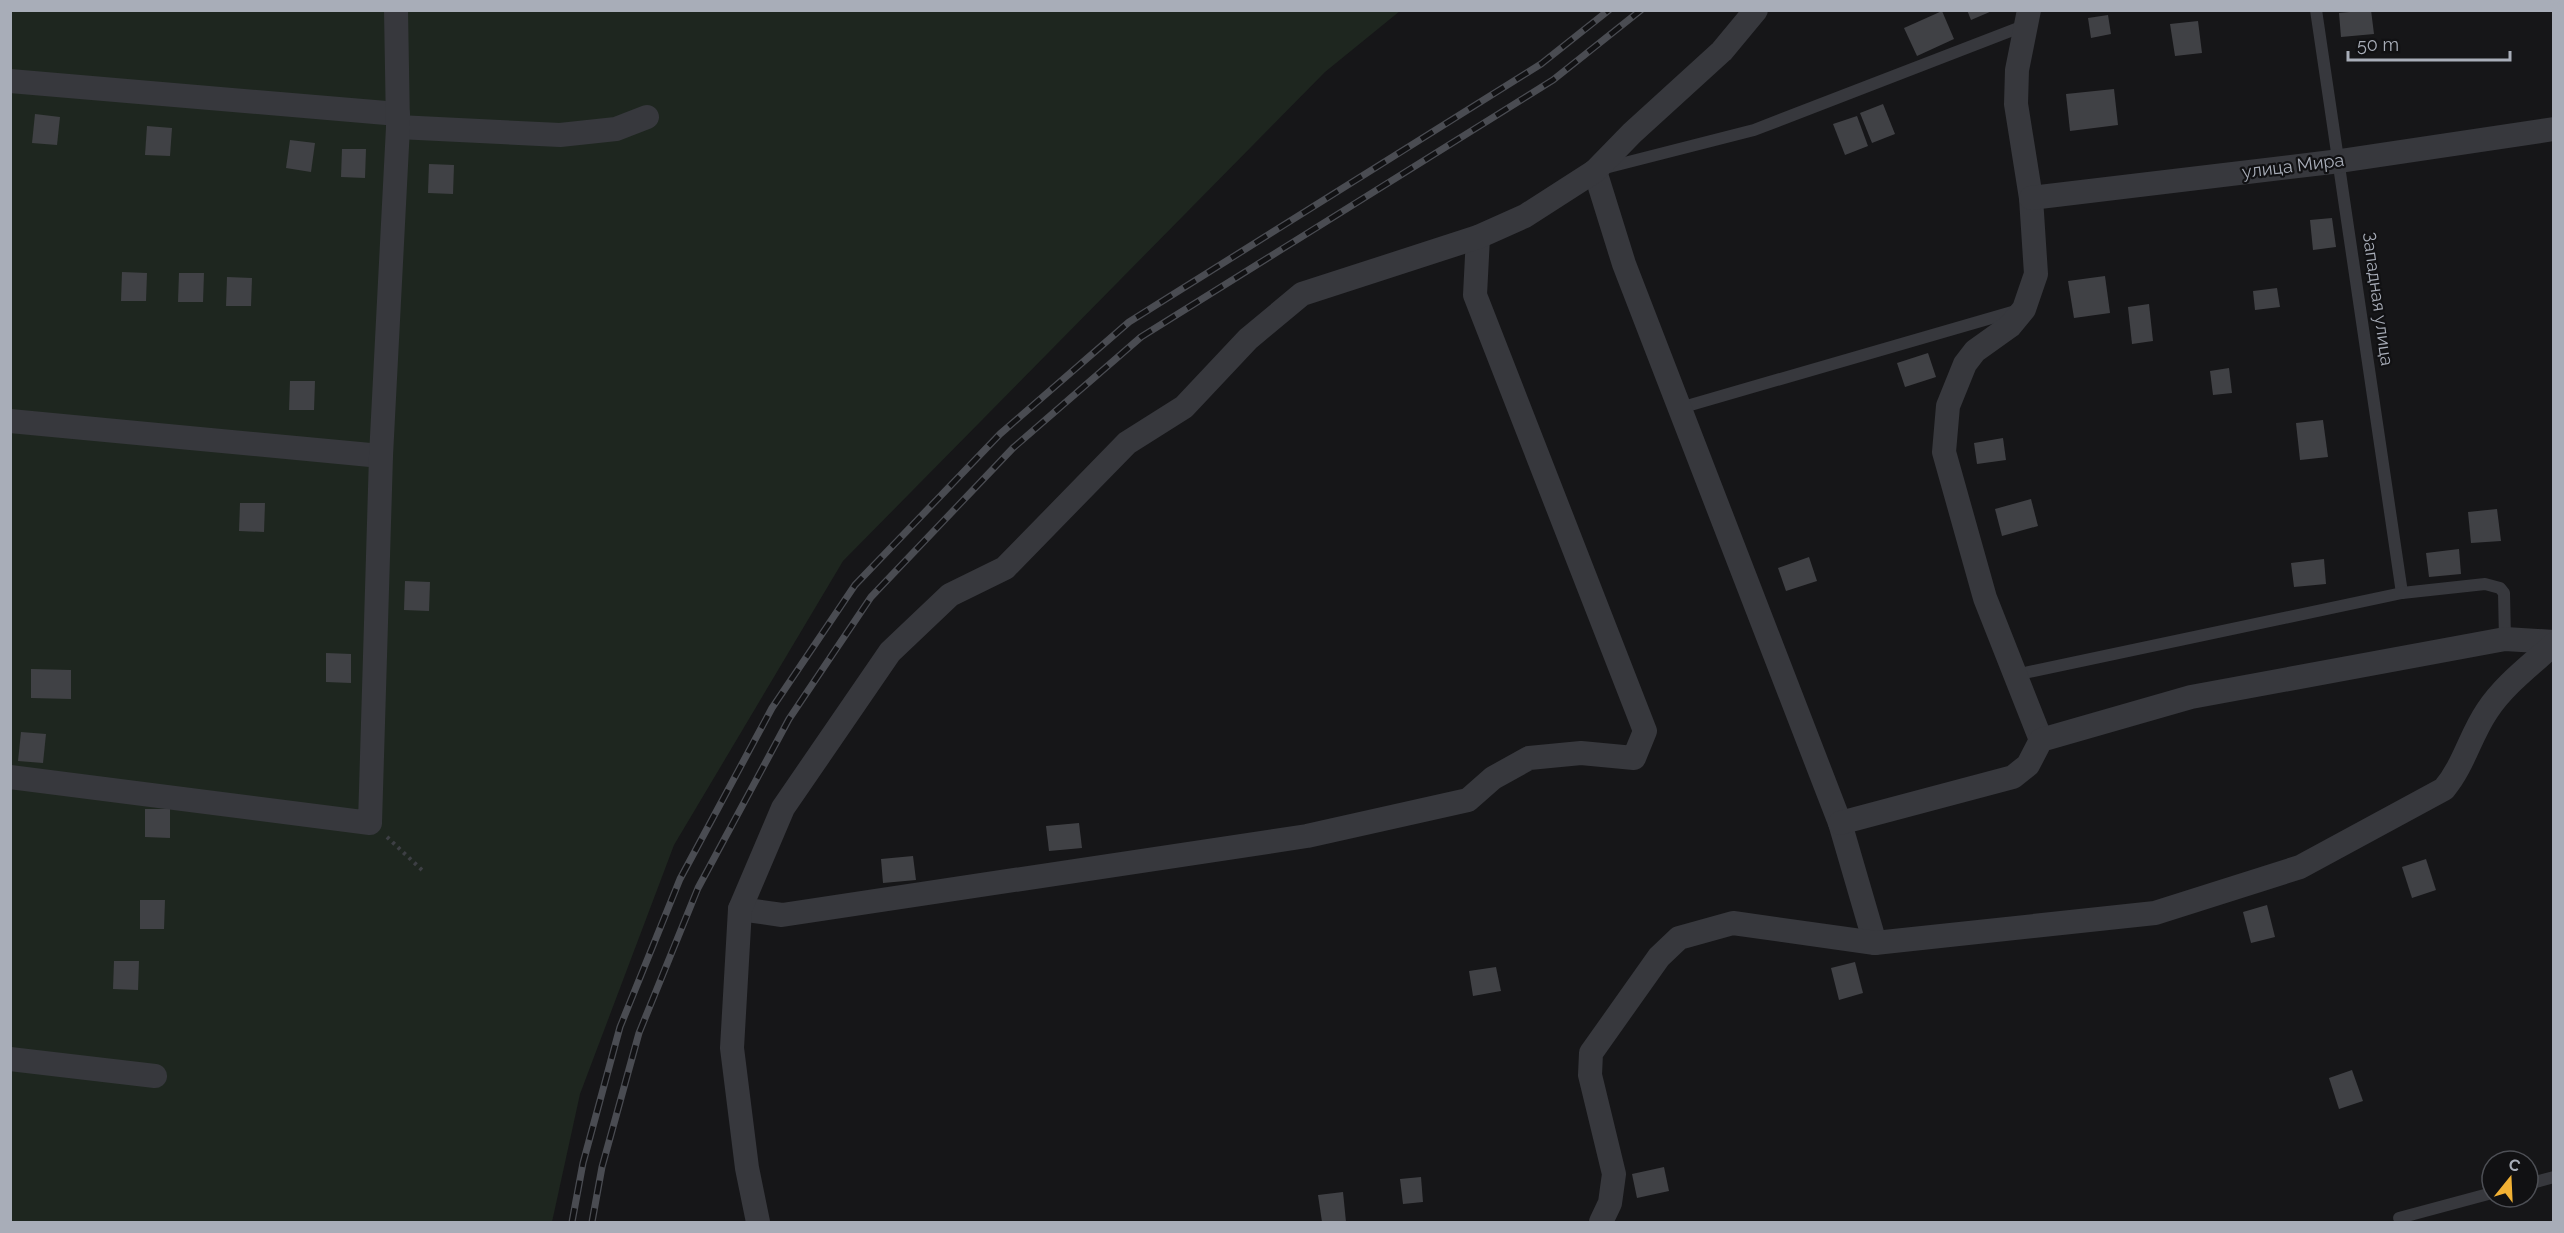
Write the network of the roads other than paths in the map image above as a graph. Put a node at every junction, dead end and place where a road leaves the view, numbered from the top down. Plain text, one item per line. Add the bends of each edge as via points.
1 (396, 10) edge
2 (1756, 10) edge
3 (2316, 10) edge
4 (2027, 18) edge
5 (10, 81) edge
6 (647, 117) dead end
7 (398, 120) junction
8 (2553, 129) edge
9 (2340, 161) junction
10 (1596, 171) junction
11 (2031, 198) junction
12 (1478, 237) junction
13 (2024, 309) junction
14 (1680, 408) junction
15 (10, 421) edge
16 (381, 456) junction
17 (2402, 594) junction
18 (2505, 639) junction
19 (2553, 643) edge
20 (2015, 675) junction
21 (2041, 740) junction
22 (10, 777) edge
23 (1840, 823) junction
24 (740, 909) junction
25 (1875, 943) junction
26 (10, 1059) edge
27 (155, 1076) dead end
28 (2480, 1196) edge
29 (2400, 1218) dead end
30 (758, 1222) edge
31 (1601, 1222) edge

1 - 7 street
2 - 10 street via 1722,51
3 - 9 lane, Западная улица
4 - 10 lane via 1754,130
4 - 11 street via 2017,70 2016,104
5 - 7 street
6 - 7 street via 616,129 560,135
7 - 16 street
8 - 9 street, улица Мира
9 - 11 street, улица Мира
9 - 17 lane, Западная улица
10 - 12 street via 1525,216
10 - 14 street via 1624,264
11 - 13 street via 2036,274
12 - 24 street via 1302,294 1248,339 1184,407 1127,443 1005,568 950,595 890,652 783,808
12 - 24 street via 1475,295 1646,731 1635,758 1581,753 1528,758 1493,778 1468,800 1307,836 782,915
13 - 14 lane
13 - 20 street via 1965,364 1948,406 1944,452 1985,598
14 - 23 street
15 - 16 street
16 - 22 street via 370,823
17 - 18 lane via 2485,584 2500,588 2504,593
17 - 20 lane
18 - 19 street
18 - 21 street via 2192,697
19 - 25 street via 2496,698 2456,775 2444,789 2300,867 2155,913
20 - 21 street
21 - 23 street via 2028,765 2013,777
23 - 25 street
24 - 30 street via 732,1048
25 - 31 street via 1733,923 1679,938 1659,957 1591,1053 1590,1075 1614,1174 1610,1203
26 - 27 street
28 - 29 lane

